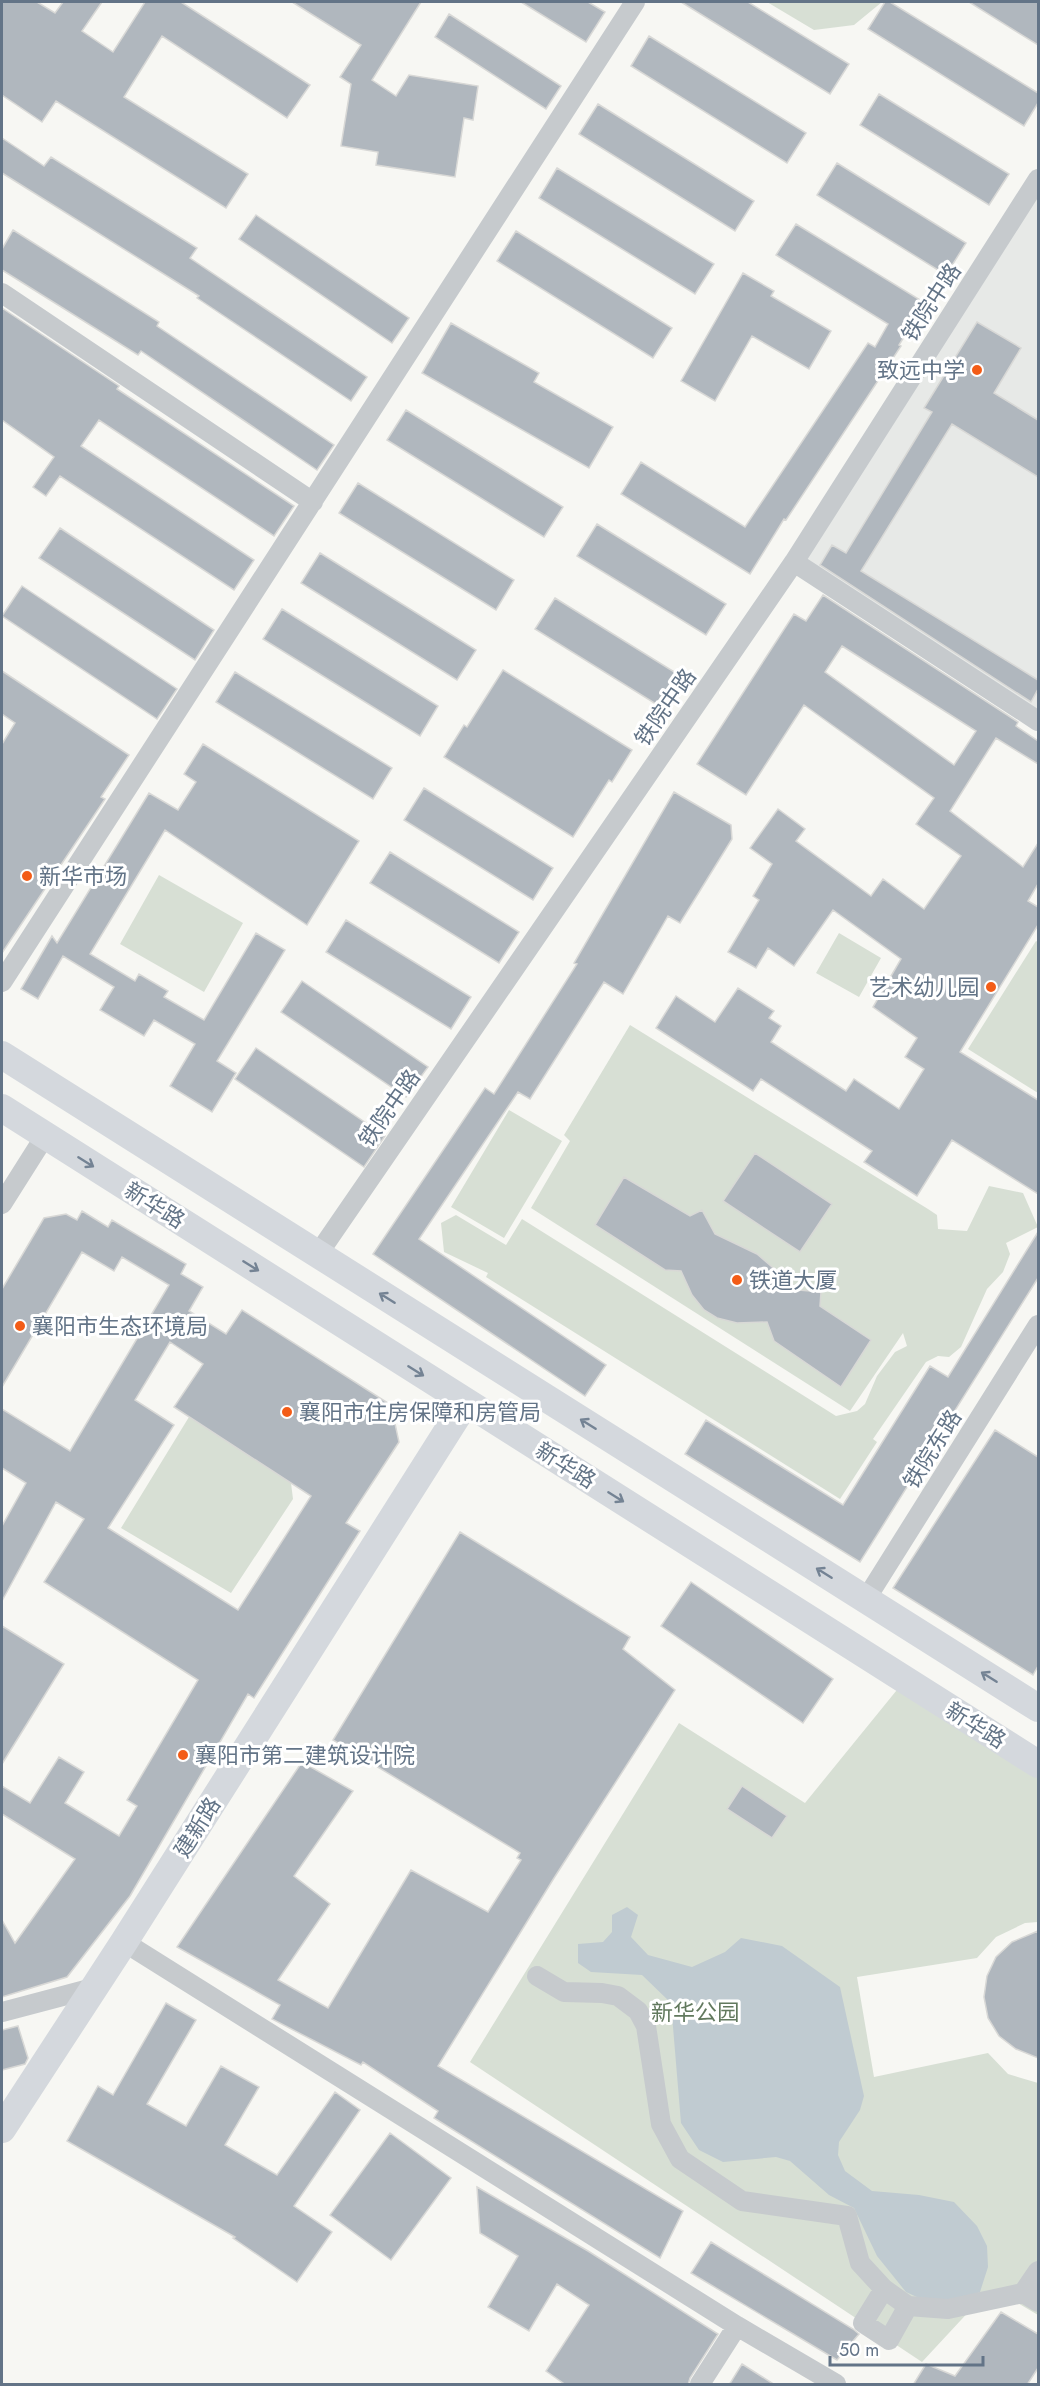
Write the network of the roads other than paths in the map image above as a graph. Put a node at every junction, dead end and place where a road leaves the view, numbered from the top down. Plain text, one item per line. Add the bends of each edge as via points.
1 (635, 2) edge
2 (1038, 179) edge
3 (2, 293) edge
4 (313, 502) junction
5 (794, 562) junction
6 (1038, 721) edge
7 (2, 982) edge
8 (2, 1056) edge
9 (2, 1108) edge
10 (45, 1136) junction
11 (2, 1204) edge
12 (318, 1254) junction
13 (1038, 1325) edge
14 (466, 1402) junction
15 (866, 1599) junction
16 (1038, 1708) edge
17 (1038, 1764) edge
18 (124, 1942) junction
19 (537, 1976) dead end
20 (93, 1988) junction
21 (2, 2012) edge
22 (2, 2128) edge
23 (1038, 2271) edge
24 (884, 2289) junction
25 (1031, 2297) edge
26 (908, 2306) junction
27 (738, 2326) junction
28 (700, 2385) edge
29 (836, 2385) edge

1 - 4 street
2 - 5 street, 铁院中路
3 - 4 street
4 - 7 street
5 - 6 street
5 - 12 street, 铁院中路
8 - 12 main road, 新华路
9 - 10 main road, 新华路
10 - 11 street
10 -> 14 main road, 新华路
15 -> 12 main road, 新华路
13 - 15 street, 铁院东路
14 -> 17 main road, 新华路
14 - 18 main road, 建新路
16 -> 15 main road, 新华路
18 - 20 main road, 建新路
18 - 27 street
19 - 24 street via 564,1992 618,1996 638,2011 646,2026 661,2124 680,2159 742,2201 847,2216 860,2263
20 - 21 street
20 - 22 main road, 建新路
23 - 25 street
24 - 26 street
24 - 26 street via 863,2323 889,2340
25 - 26 street via 948,2309
27 - 28 street
27 - 29 street

